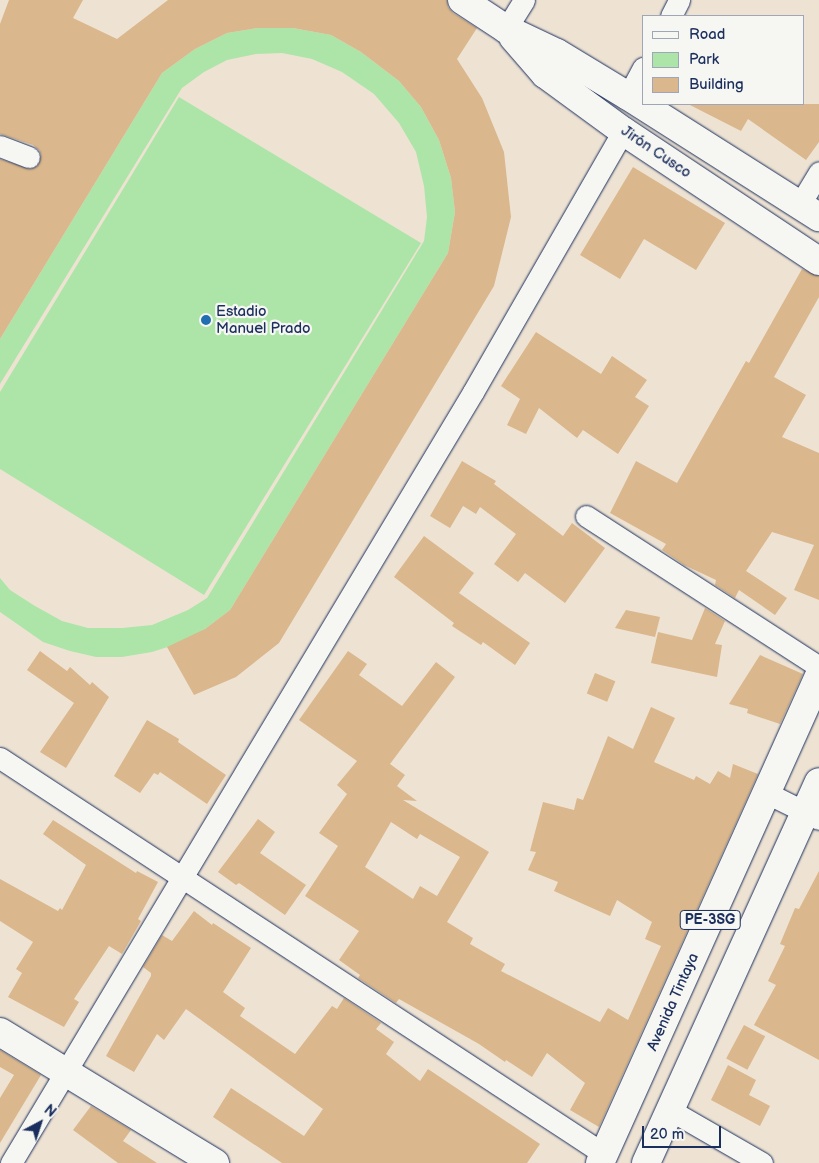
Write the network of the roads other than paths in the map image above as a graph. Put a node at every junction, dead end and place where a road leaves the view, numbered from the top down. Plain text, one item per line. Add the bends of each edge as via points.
1 (462, 0) edge
2 (524, 0) edge
3 (679, 0) edge
4 (671, 15) edge
5 (506, 29) junction
6 (642, 70) edge
7 (628, 96) junction
8 (642, 105) edge
9 (642, 105) edge
10 (623, 131) junction
11 (0, 146) edge
12 (29, 157) dead end
13 (819, 172) edge
14 (809, 210) edge
15 (819, 261) edge
16 (586, 516) dead end
17 (819, 667) edge
18 (819, 676) edge
19 (0, 758) edge
20 (819, 782) edge
21 (766, 793) junction
22 (812, 816) edge
23 (183, 877) junction
24 (0, 1032) edge
25 (66, 1072) junction
26 (670, 1110) junction
27 (602, 1159) edge
28 (12, 1163) edge
29 (215, 1163) edge
30 (646, 1163) edge
31 (762, 1163) edge

1 - 5 main road, Jirón Cusco
2 - 5 street
3 - 4 street
5 - 7 main road, Jirón Cusco via 557,53
5 - 10 main road, Jirón Cusco via 545,74
6 - 7 street
7 - 9 main road, Jirón Cusco
8 - 14 main road, Jirón Cusco
10 - 15 main road, Jirón Cusco
10 - 23 street via 473,392
11 - 12 street
13 - 14 street
16 - 17 street
18 - 21 main road, Avenida Tintaya / PE-3SG
19 - 23 street
20 - 22 main road, PE-3SG
21 - 22 street
21 - 27 main road, Avenida Tintaya / PE-3SG
22 - 26 main road, PE-3SG
23 - 25 street
23 - 27 street
24 - 25 main road
25 - 28 street
25 - 29 main road
26 - 30 main road, PE-3SG
26 - 31 street

